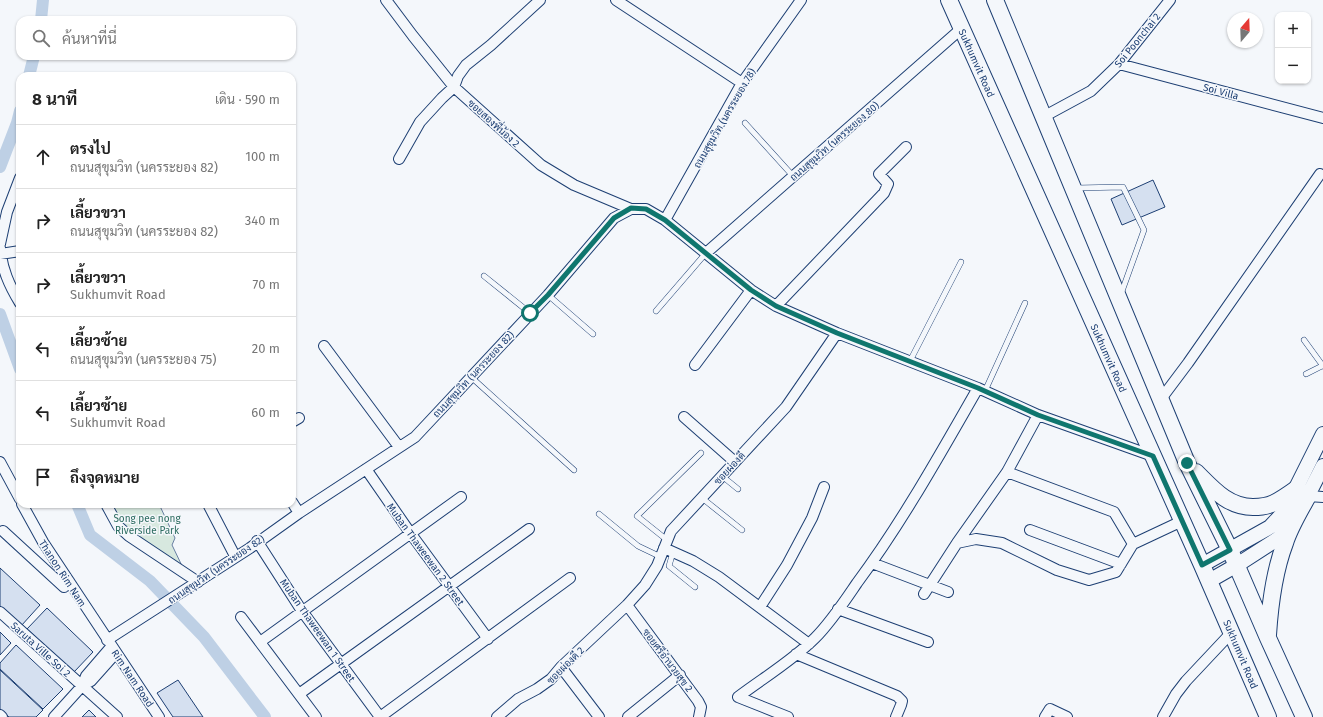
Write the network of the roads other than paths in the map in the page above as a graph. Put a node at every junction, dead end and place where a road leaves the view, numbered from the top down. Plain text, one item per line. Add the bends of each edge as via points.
1 (386, 0) edge
2 (540, 0) edge
3 (616, 0) edge
4 (801, 0) edge
5 (949, 0) edge
6 (995, 0) edge
7 (1170, 0) edge
8 (962, 28) junction
9 (1119, 64) junction
10 (742, 82) junction
11 (454, 87) junction
12 (1043, 117) junction
13 (1323, 118) edge
14 (745, 123) dead end
15 (906, 147) dead end
16 (399, 159) dead end
17 (1320, 174) dead end
18 (793, 176) junction
19 (16, 188) edge
20 (1073, 188) junction
21 (631, 208) junction
22 (665, 220) junction
23 (0, 244) edge
24 (0, 248) edge
25 (16, 252) edge
26 (706, 253) junction
27 (0, 254) edge
28 (961, 262) dead end
29 (484, 276) dead end
30 (751, 290) junction
31 (548, 295) junction
32 (16, 296) edge
33 (1119, 298) junction
34 (1025, 303) dead end
35 (776, 306) junction
36 (656, 311) dead end
37 (530, 313) junction
38 (837, 333) junction
39 (592, 334) dead end
40 (1304, 340) dead end
41 (324, 346) dead end
42 (910, 361) junction
43 (695, 365) dead end
44 (1322, 366) edge
45 (1306, 374) dead end
46 (471, 377) junction
47 (982, 389) junction
48 (1161, 399) junction
49 (1038, 415) junction
50 (684, 417) dead end
51 (1323, 434) edge
52 (398, 447) junction
53 (701, 453) dead end
54 (1153, 456) junction
55 (0, 462) edge
56 (735, 462) junction
57 (1187, 463) junction
58 (1323, 466) edge
59 (366, 469) junction
60 (574, 470) dead end
61 (1006, 472) junction
62 (722, 476) junction
63 (824, 487) dead end
64 (738, 489) dead end
65 (16, 492) edge
66 (1309, 494) edge
67 (461, 497) dead end
68 (702, 498) junction
69 (24, 508) edge
70 (108, 508) edge
71 (210, 508) edge
72 (296, 508) edge
73 (299, 513) junction
74 (599, 514) dead end
75 (1182, 520) junction
76 (529, 529) dead end
77 (742, 530) dead end
78 (1030, 530) dead end
79 (3, 531) dead end
80 (411, 534) junction
81 (257, 541) junction
82 (957, 543) junction
83 (1133, 544) junction
84 (666, 549) junction
85 (1230, 550) junction
86 (235, 556) junction
87 (872, 563) junction
88 (1121, 564) junction
89 (1202, 565) junction
90 (1237, 565) junction
91 (570, 578) dead end
92 (69, 581) junction
93 (1210, 581) junction
94 (194, 584) junction
95 (930, 584) junction
96 (449, 587) junction
97 (695, 587) dead end
98 (948, 592) dead end
99 (924, 594) dead end
100 (627, 605) junction
101 (760, 607) junction
102 (838, 609) junction
103 (302, 611) junction
104 (0, 612) edge
105 (241, 617) dead end
106 (1232, 632) junction
107 (1268, 638) junction
108 (488, 639) junction
109 (260, 642) junction
110 (928, 642) dead end
111 (809, 644) junction
112 (112, 646) junction
113 (796, 654) junction
114 (341, 663) junction
115 (561, 667) junction
116 (680, 675) junction
117 (82, 686) junction
118 (299, 694) junction
119 (1047, 713) edge
120 (54, 717) edge
121 (117, 717) edge
122 (159, 717) edge
123 (316, 717) edge
124 (380, 717) edge
125 (497, 717) edge
126 (599, 717) edge
127 (628, 717) edge
128 (699, 717) edge
129 (788, 717) edge
130 (896, 717) edge
131 (1067, 717) edge
132 (1163, 717) edge
133 (1268, 717) edge
134 (1304, 717) edge

1 - 11 street, ซอยสองพี่น้อง 2
2 - 11 street via 466,65
3 - 10 street
4 - 10 street, ถนนสุขุมวิท (นครระยอง 78)
5 - 8 main road, Sukhumvit Road
6 - 12 main road
7 - 9 street, Soi Poonchai 2
8 - 18 street, ถนนสุขุมวิท (นครระยอง 80)
8 - 54 main road, Sukhumvit Road
9 - 12 street, Soi Poonchai 2 via 1091,91
9 - 13 street, Soi Villa
10 - 22 street, ถนนสุขุมวิท (นครระยอง 78)
11 - 16 street via 420,122
11 - 21 street, ซอยสองพี่น้อง 2 via 547,169 574,185
12 - 20 main road
14 - 18 lane
15 - 35 street via 879,174 888,184 884,193
17 - 48 street
18 - 26 street, ถนนสุขุมวิท (นครระยอง 80)
19 - 23 street via 7,212
20 - 33 main road
20 - 33 lane via 1123,187 1144,230
21 - 22 street via 646,209
21 - 31 street, ถนนสุขุมวิท (นครระยอง 82) via 614,218
22 - 26 street
24 - 27 street
25 - 27 street
26 - 30 street
26 - 36 lane
27 - 32 street via 9,285
28 - 42 lane
29 - 37 lane
30 - 35 street
30 - 43 street
31 - 37 street, ถนนสุขุมวิท (นครระยอง 82)
31 - 39 lane
33 - 48 main road
34 - 47 lane
35 - 38 street
37 - 46 street, ถนนสุขุมวิท (นครระยอง 82)
38 - 42 street
38 - 56 street, ซอยผ่องดี via 786,407
40 - 44 lane
41 - 52 street
42 - 47 street
44 - 45 lane
46 - 52 street, ถนนสุขุมวิท (นครระยอง 82) via 415,437
46 - 60 lane
47 - 49 street
47 - 87 street
48 - 57 main road
49 - 54 street
49 - 61 street
50 - 56 street
51 - 66 street
52 - 59 street, ถนนสุขุมวิท (นครระยอง 82)
53 - 84 lane via 637,516
54 - 75 main road, Sukhumvit Road
55 - 65 street
56 - 62 street, ซอยผ่องดี
57 - 66 main road via 1217,493 1230,502 1246,507 1262,506
57 - 85 main road
58 - 66 street
59 - 73 street, ถนนสุขุมวิท (นครระยอง 82)
59 - 80 street, Muban Thaweewan 2 Street
61 - 82 street
61 - 83 street via 1114,512
62 - 64 lane
62 - 68 street, ซอยผ่องดี
63 - 101 street via 812,518
66 - 85 street via 1284,512 1270,527
66 - 90 street via 1294,520 1279,538
66 - 107 main road via 1285,542 1269,608
67 - 80 street
68 - 77 lane
68 - 84 street, ซอยผ่องดี via 671,531
69 - 92 street, Thanon Rim Nam
70 - 94 street via 118,526 129,536
71 - 86 street
72 - 73 street
73 - 81 street, ถนนสุขุมวิท (นครระยอง 82)
74 - 84 lane via 638,546
75 - 83 street
75 - 89 main road, Sukhumvit Road
76 - 96 street
78 - 88 street
79 - 92 street via 64,587
80 - 96 street, Muban Thaweewan 2 Street
80 - 103 street
81 - 86 street, ถนนสุขุมวิท (นครระยอง 82)
81 - 103 street, Muban Thaweewan 1 Street
82 - 88 street via 976,539 1002,543 1057,570 1090,580 1116,572
82 - 95 street
83 - 88 street
84 - 97 lane via 669,566
84 - 100 street, ซอยผ่องดี via 653,575
84 - 101 street via 706,568
85 - 89 street
85 - 90 main road
86 - 94 street, ถนนสุขุมวิท (นครระยอง 82)
87 - 95 street
87 - 102 street
89 - 93 main road, Sukhumvit Road
90 - 93 street
90 - 107 main road
91 - 108 street
92 - 112 street, Thanon Rim Nam
93 - 106 main road, Sukhumvit Road
94 - 112 street, ถนนสุขุมวิท (นครระยอง 82) via 148,613
95 - 98 street
95 - 99 street
96 - 108 street, Muban Thaweewan 2 Street
96 - 114 street
100 - 115 street, ซอยผ่องดี 2
100 - 116 street, ซอยศรีอำนวยสุข 2
101 - 111 street
102 - 110 street
102 - 111 street
103 - 109 street
103 - 114 street, Muban Thaweewan 1 Street
104 - 117 street, Saruta Ville Soi 2
105 - 109 street
106 - 132 street via 1186,681
106 - 133 main road, Sukhumvit Road
107 - 134 main road
108 - 124 street
109 - 118 street
111 - 113 street
112 - 117 street, ถนนสุขุมวิท (นครระยอง 82) via 86,676
112 - 122 street, Rim Nam Road
113 - 129 street via 738,697
113 - 130 street via 897,696 902,705
114 - 118 street
114 - 124 street, Muban Thaweewan 1 Street
115 - 125 street, ซอยผ่องดี 2 via 545,685 518,699
115 - 126 street
116 - 127 street
116 - 128 street, ซอยศรีอำนวยสุข 2 via 700,704
117 - 120 street, ถนนสุขุมวิท (นครระยอง 82)
117 - 121 street, Saruta Ville Soi 2
118 - 123 street
119 - 131 street

